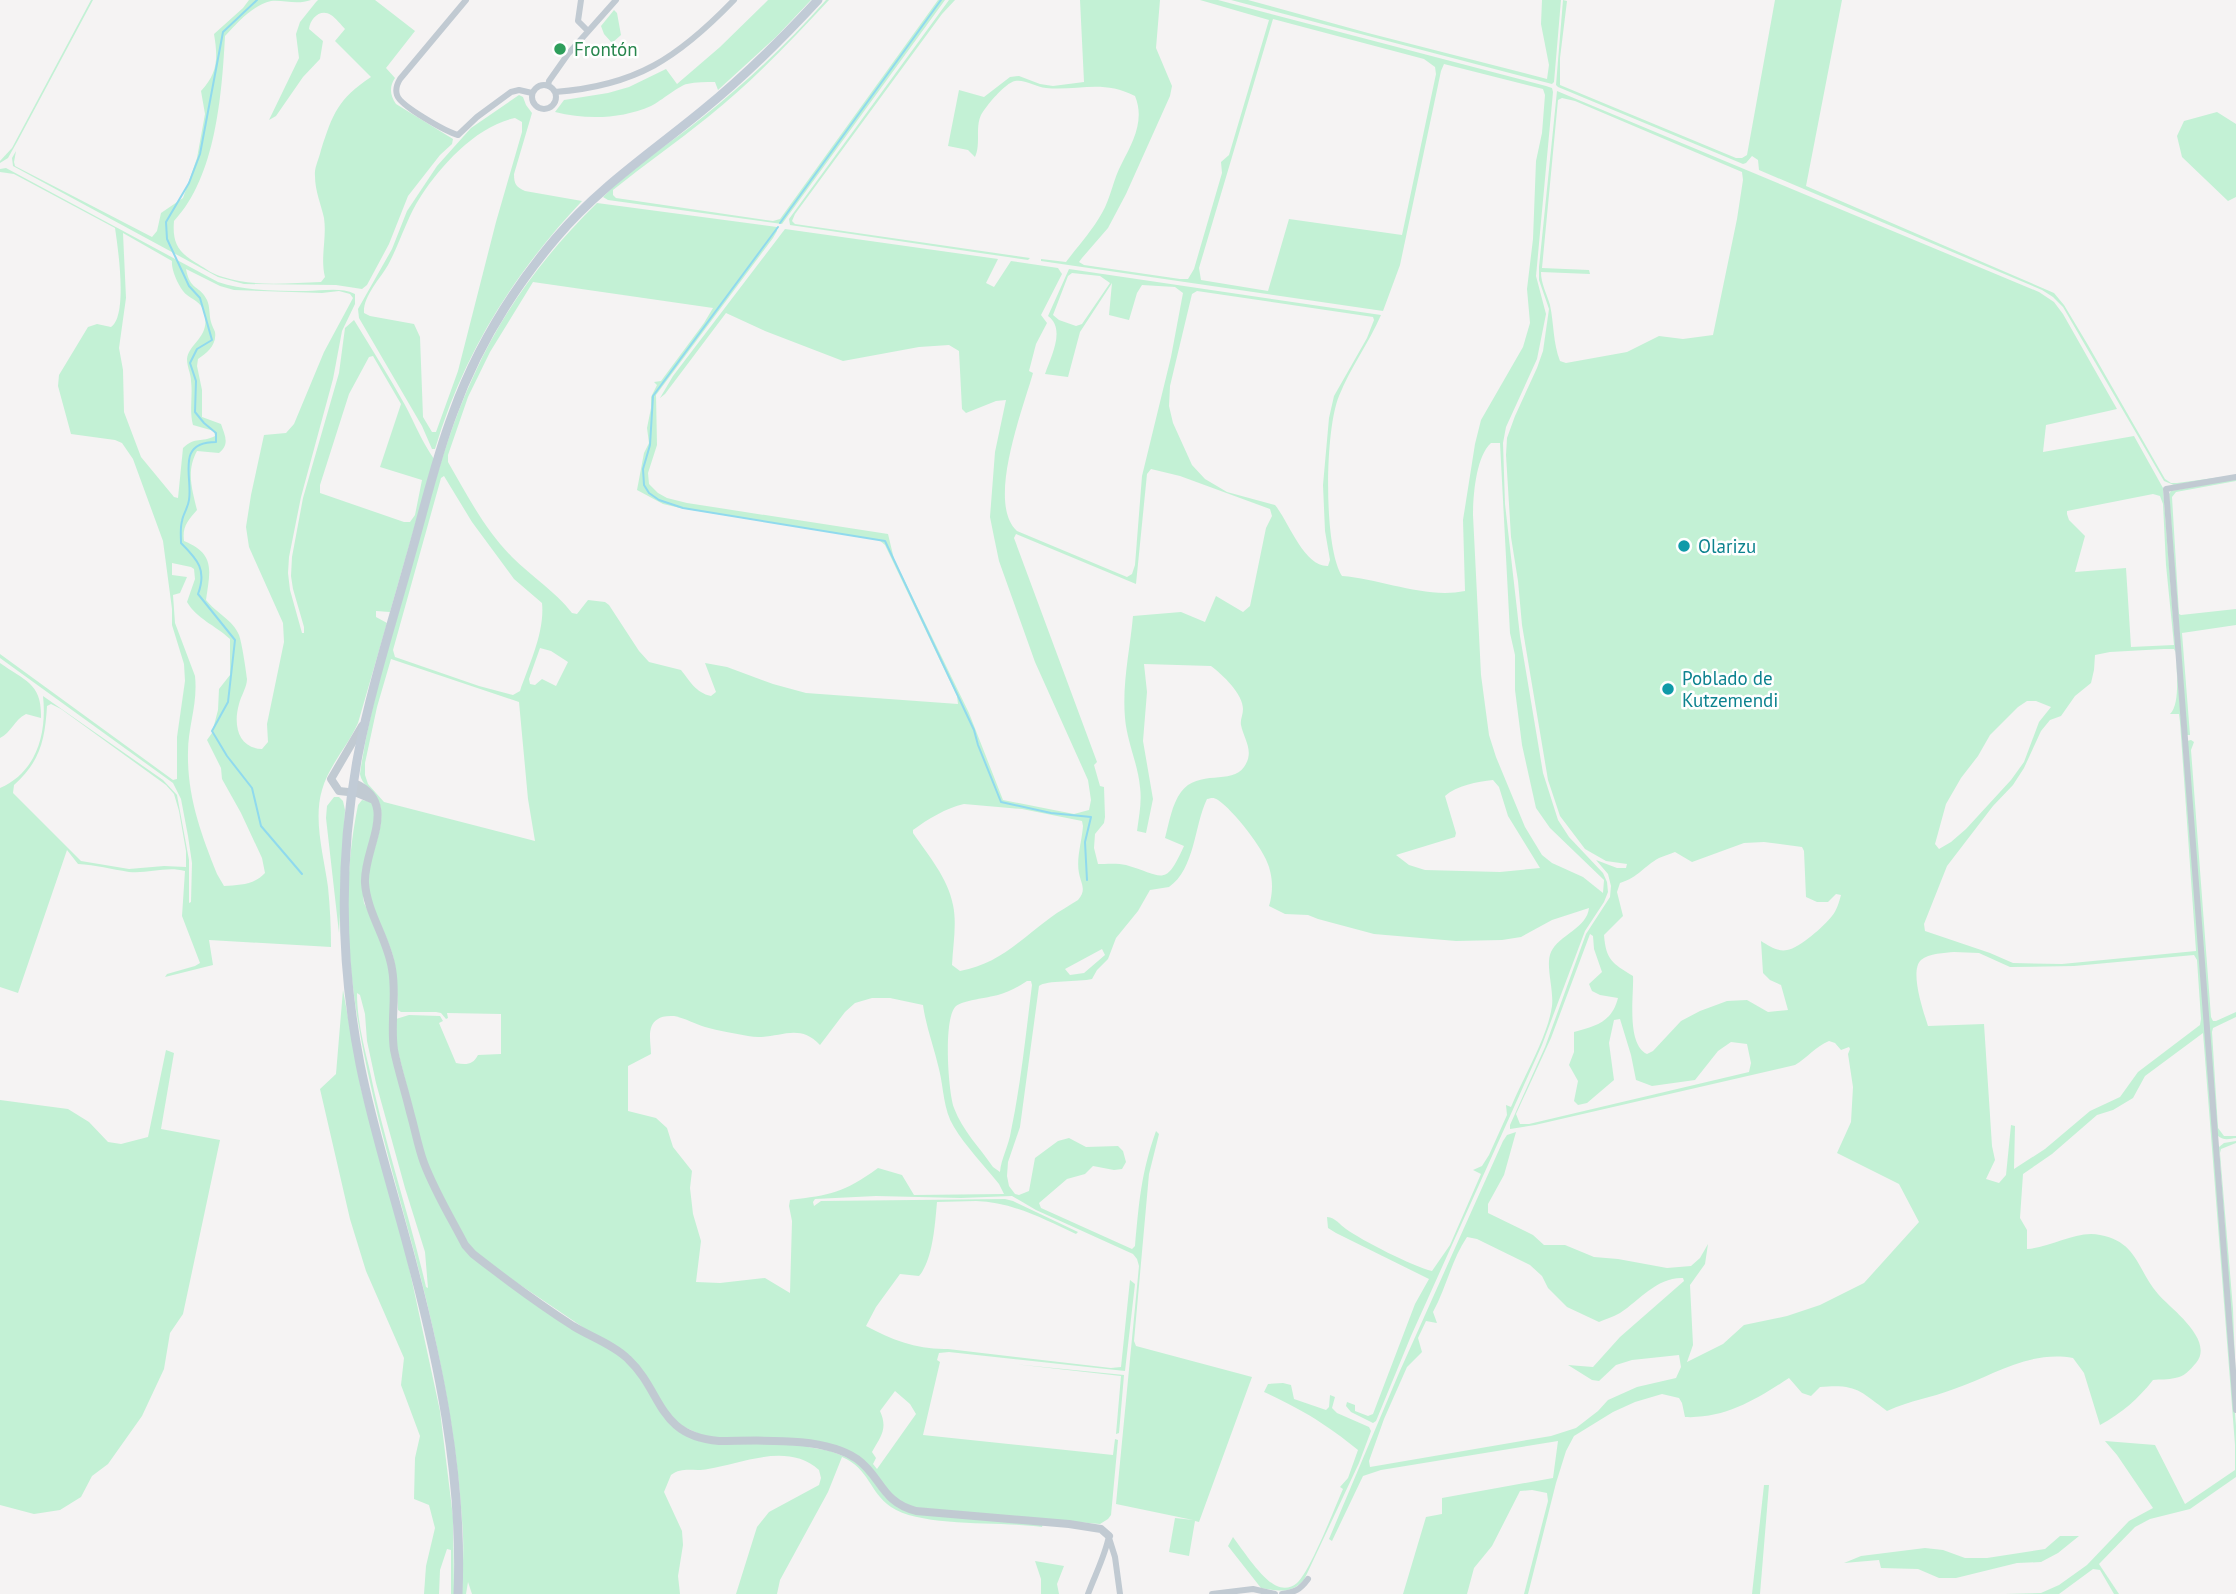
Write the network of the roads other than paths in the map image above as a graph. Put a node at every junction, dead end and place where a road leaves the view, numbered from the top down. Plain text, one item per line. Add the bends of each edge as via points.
1 (466, 0) edge
2 (581, 0) edge
3 (616, 0) edge
4 (734, 0) edge
5 (818, 0) edge
6 (588, 31) junction
7 (548, 86) junction
8 (555, 92) junction
9 (532, 93) junction
10 (2236, 477) edge
11 (366, 717) junction
12 (353, 788) junction
13 (365, 796) junction
14 (375, 801) junction
15 (349, 817) junction
16 (2236, 1409) edge
17 (1109, 1536) junction
18 (1308, 1578) dead end
19 (458, 1594) edge
20 (1088, 1594) edge
21 (1120, 1594) edge
22 (1212, 1594) edge
23 (1275, 1594) edge
24 (1281, 1594) edge

1 - 9 street via 400,79 398,99 458,135 511,92
2 - 6 street via 578,21
3 - 6 street
4 - 8 street via 681,48 639,74 602,86
5 - 11 main road via 742,77 592,200 548,247 500,315 464,385 444,437
6 - 7 street
7 - 8 street
7 - 9 street via 539,86
8 - 9 street via 554,103 542,109 533,103
10 - 16 street via 2166,489
11 - 12 main road
11 - 12 street via 331,779 339,790
12 - 13 street
12 - 14 street via 370,793
12 - 15 main road
13 - 14 street
13 - 15 street
14 - 17 street via 377,827 365,883 392,968 396,1056 423,1161 473,1254 570,1324 623,1354 662,1410 691,1435 719,1441 797,1442 840,1452 863,1464 896,1503 916,1511 1069,1524
15 - 19 main road via 344,924 352,1014 367,1095 421,1295 445,1411 457,1508
17 - 20 street
17 - 21 street
18 - 24 street via 1301,1589
22 - 23 street via 1253,1589
23 - 24 street

